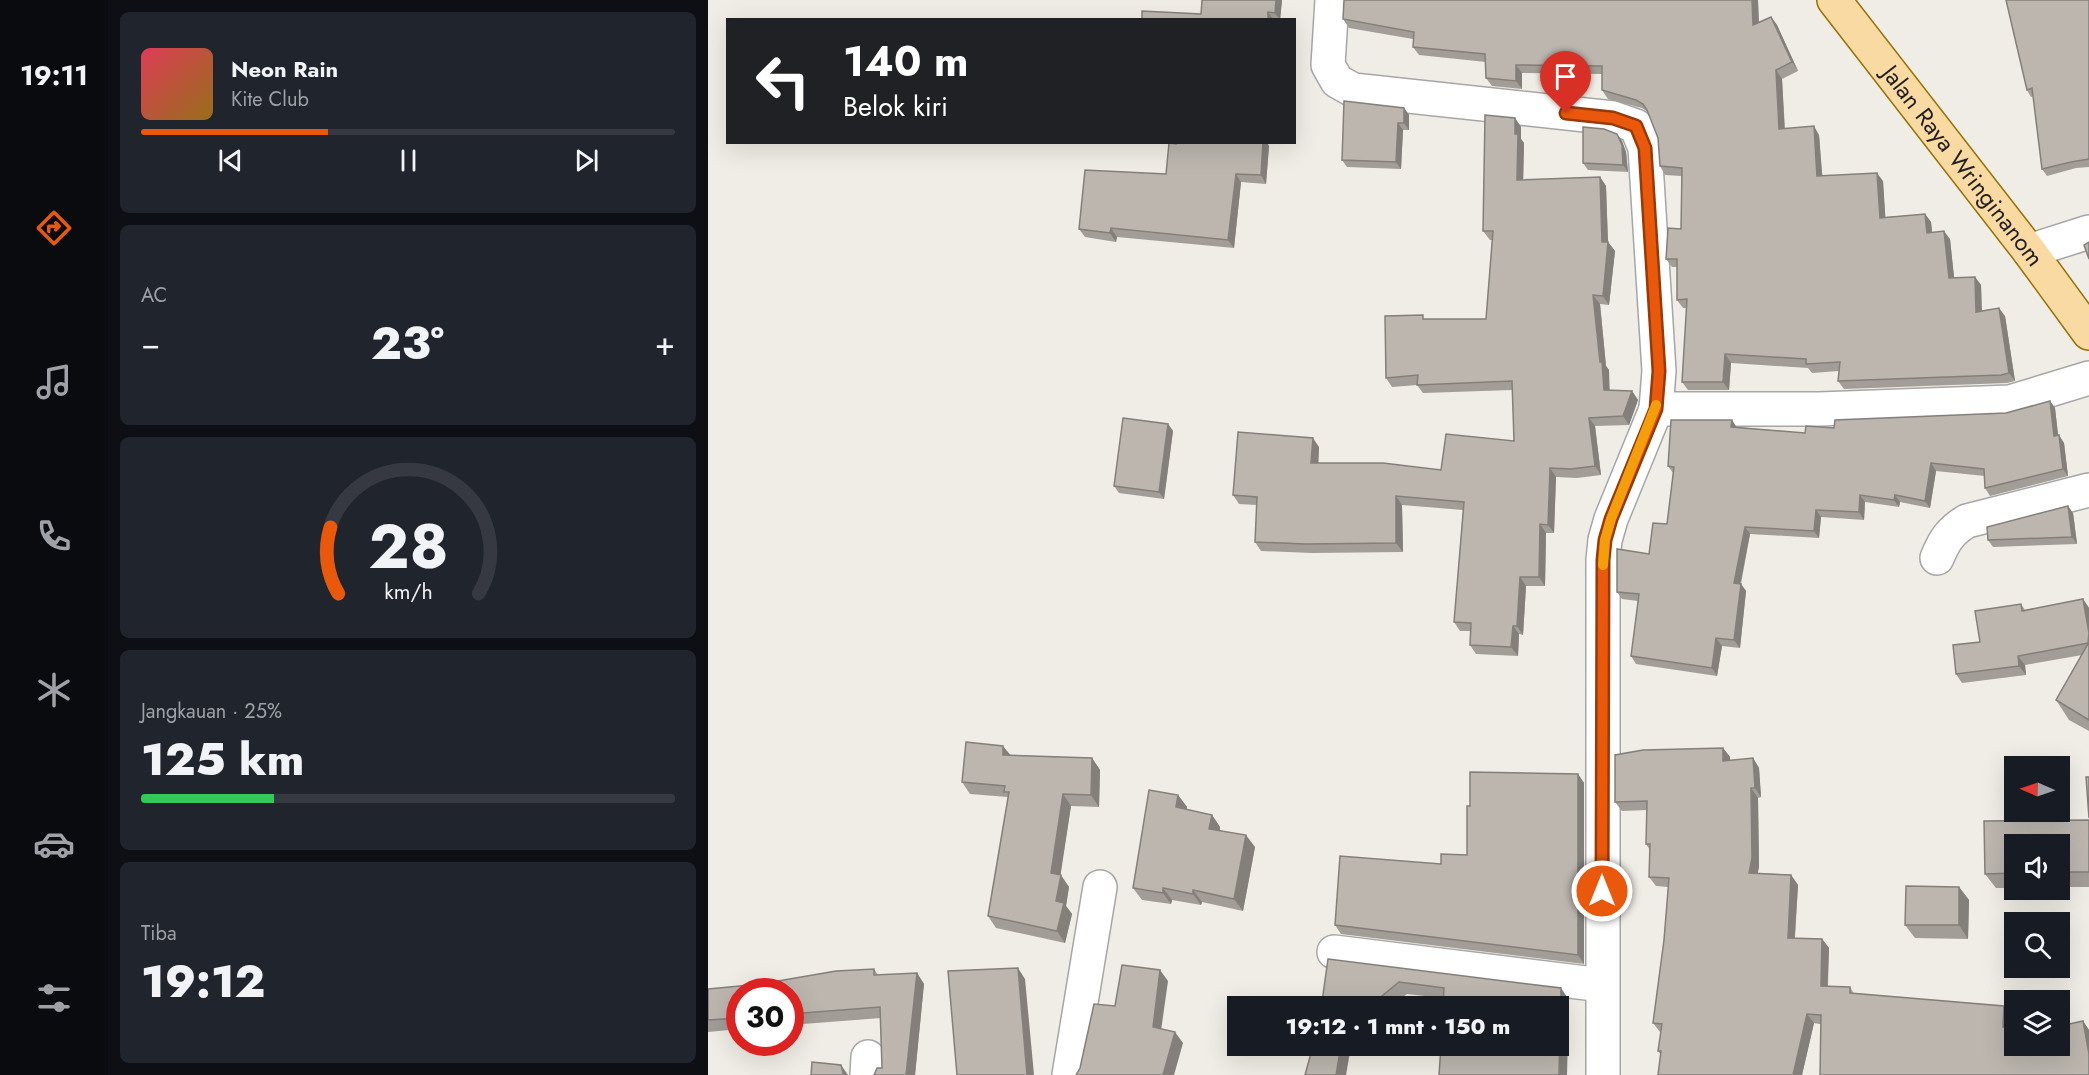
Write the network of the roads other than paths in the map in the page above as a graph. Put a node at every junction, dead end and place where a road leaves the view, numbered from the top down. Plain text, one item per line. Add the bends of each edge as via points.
1 (1332, 0) edge
2 (1834, 0) edge
3 (2089, 232) edge
4 (2029, 251) junction
5 (2089, 333) edge
6 (2089, 378) edge
7 (1656, 409) junction
8 (2089, 490) edge
9 (1937, 558) dead end
10 (1100, 887) dead end
11 (1334, 952) dead end
12 (1602, 985) junction
13 (1070, 1075) edge
14 (1602, 1075) edge

1 - 7 street via 1328,65 1337,81 1353,90 1613,118 1636,126 1645,148 1659,371
2 - 4 main road, Jalan Raya Wringinanom
3 - 4 street
4 - 5 main road, Jalan Raya Wringinanom
6 - 7 street via 2010,402 1819,409
7 - 12 street via 1611,519 1604,550
8 - 9 street via 1967,521 1945,538
10 - 13 street
11 - 12 street
12 - 14 street

